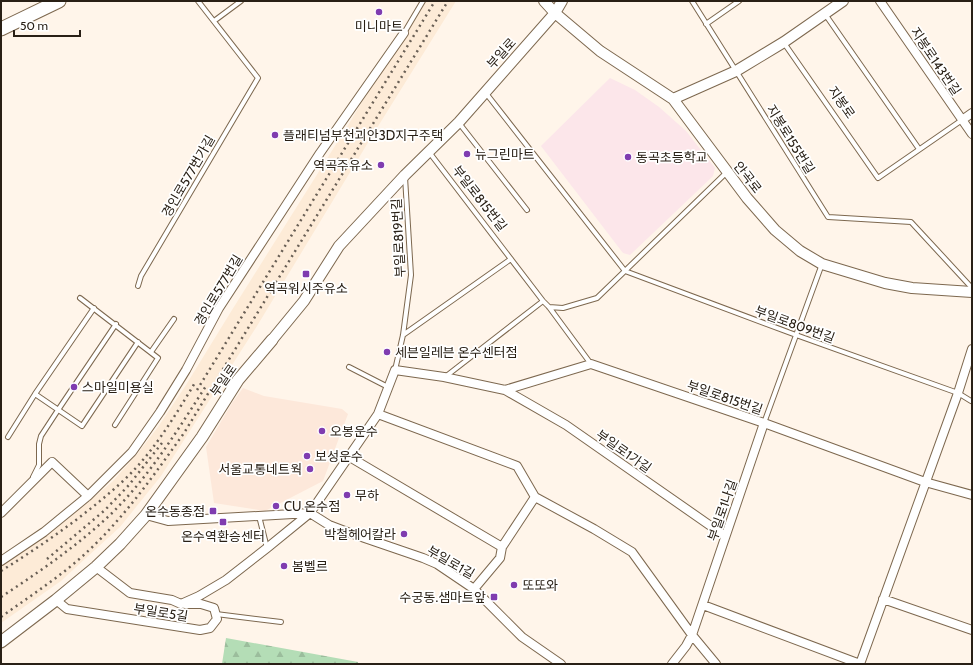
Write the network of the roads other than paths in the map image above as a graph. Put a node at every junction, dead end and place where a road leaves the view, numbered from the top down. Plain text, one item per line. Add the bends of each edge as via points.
1 (59, 1) edge
2 (198, 1) edge
3 (241, 1) edge
4 (423, 1) edge
5 (544, 1) edge
6 (562, 1) edge
7 (692, 1) edge
8 (739, 1) edge
9 (843, 1) edge
10 (880, 1) edge
11 (555, 13) junction
12 (825, 14) junction
13 (214, 21) junction
14 (706, 24) junction
15 (1, 28) edge
16 (404, 33) joint
17 (784, 42) junction
18 (736, 71) junction
19 (485, 91) junction
20 (673, 99) junction
21 (972, 113) edge
22 (962, 120) junction
23 (459, 122) junction
24 (972, 134) edge
25 (920, 149) junction
26 (429, 151) junction
27 (727, 172) junction
28 (404, 175) junction
29 (527, 210) dead end
30 (512, 259) junction
31 (822, 264) junction
32 (625, 271) junction
33 (138, 286) dead end
34 (972, 288) edge
35 (972, 292) edge
36 (80, 298) dead end
37 (543, 301) junction
38 (550, 307) junction
39 (94, 308) junction
40 (174, 319) dead end
41 (116, 324) junction
42 (403, 335) junction
43 (796, 335) junction
44 (272, 340) joint
45 (138, 342) junction
46 (972, 349) edge
47 (151, 352) junction
48 (591, 364) junction
49 (349, 367) dead end
50 (395, 370) junction
51 (444, 377) junction
52 (388, 388) junction
53 (505, 390) junction
54 (958, 393) junction
55 (35, 394) junction
56 (971, 401) edge
57 (58, 410) junction
58 (378, 414) junction
59 (764, 422) junction
60 (115, 425) dead end
61 (8, 437) dead end
62 (348, 456) junction
63 (925, 482) junction
64 (972, 495) edge
65 (88, 496) junction
66 (535, 497) junction
67 (1, 508) edge
68 (1, 513) edge
69 (310, 513) junction
70 (146, 515) junction
71 (258, 516) junction
72 (725, 536) junction
73 (267, 548) junction
74 (502, 548) junction
75 (1, 561) edge
76 (96, 567) junction
77 (474, 589) junction
78 (884, 599) junction
79 (56, 600) junction
80 (181, 604) junction
81 (702, 605) junction
82 (216, 614) junction
83 (281, 622) dead end
84 (972, 630) edge
85 (692, 635) junction
86 (1, 642) edge
87 (561, 664) edge
88 (672, 664) edge
89 (716, 664) edge
90 (860, 664) edge

1 - 15 main road
2 - 13 lane
3 - 13 lane
4 - 16 lane, 경인로577번길
5 - 11 street, 안곡로
6 - 11 street, 부일로
7 - 14 lane, 지봉로155번길
8 - 14 lane
9 - 12 street
10 - 22 street, 지봉로143번길
11 - 19 street, 부일로
11 - 20 street, 안곡로 via 600,51
12 - 17 street
12 - 25 lane
13 - 33 lane, 경인로577번가길 via 258,78 141,276
14 - 18 lane, 지봉로155번길
16 - 65 street, 경인로577번길 via 320,153 219,308 160,412 132,452
17 - 18 street
17 - 25 lane, 지봉로 via 878,178
18 - 20 street
18 - 34 lane, 지봉로155번길 via 828,217 911,222
19 - 23 street, 부일로
19 - 32 lane
20 - 27 street, 안곡로
21 - 22 street
22 - 24 street, 지봉로143번길
22 - 25 lane
23 - 26 street, 부일로
23 - 29 lane
26 - 28 street, 부일로
26 - 30 lane, 부일로815번길
27 - 31 street, 안곡로 via 775,230 800,251
27 - 32 lane
28 - 42 lane, 부일로819번길 via 411,275
28 - 44 street, 부일로 via 340,246 304,301
30 - 37 lane, 부일로815번길
30 - 42 lane
31 - 35 street, 안곡로 via 885,283 912,288
31 - 43 lane
32 - 38 lane via 597,298 563,308
32 - 43 lane, 부일로809번길
36 - 39 lane
37 - 38 lane, 부일로815번길
37 - 51 lane
38 - 48 lane, 부일로815번길
39 - 41 lane
39 - 55 lane
40 - 47 lane
41 - 45 lane
41 - 57 lane
42 - 50 lane, 부일로819번길
43 - 54 lane, 부일로809번길
43 - 59 lane
44 - 70 main road, 부일로 via 238,380 202,437
45 - 47 lane
45 - 57 lane via 82,426
46 - 54 street
47 - 60 lane via 158,358
48 - 53 street, 부일로1가길
48 - 59 street, 부일로815번길
49 - 52 lane
50 - 51 street, 부일로1가길
50 - 52 street
51 - 53 street, 부일로1가길
52 - 58 street
53 - 72 street, 부일로1가길 via 566,424
54 - 56 lane, 부일로809번길
54 - 63 street
55 - 57 lane
55 - 61 lane
57 - 67 lane via 39,444 39,465 34,476
58 - 62 street
58 - 66 street via 517,466
59 - 63 street, 부일로815번길
59 - 72 street, 부일로1나길
62 - 69 street
62 - 74 street
63 - 64 street, 부일로815번길
63 - 78 street
65 - 68 street via 52,462
65 - 75 street, 경인로577번길 via 44,532
66 - 74 street
66 - 85 street via 632,552
69 - 71 street
69 - 73 street
69 - 77 street, 부일로1길 via 350,533 423,558
70 - 71 street via 168,521
70 - 76 main road, 부일로
71 - 73 lane
72 - 81 street, 부일로1나길
73 - 80 street via 226,580
74 - 77 street via 500,558
76 - 79 main road, 부일로
76 - 80 street via 130,593 172,600
77 - 87 street, 부일로1길 via 522,636
78 - 84 street
78 - 90 street
79 - 82 street, 부일로5길 via 67,609 200,630 210,628 217,620
79 - 86 main road, 부일로
80 - 82 street, 부일로5길 via 201,604 214,608
81 - 85 street, 부일로1나길
81 - 90 street
82 - 83 lane
85 - 88 street, 부일로1나길
85 - 89 street

